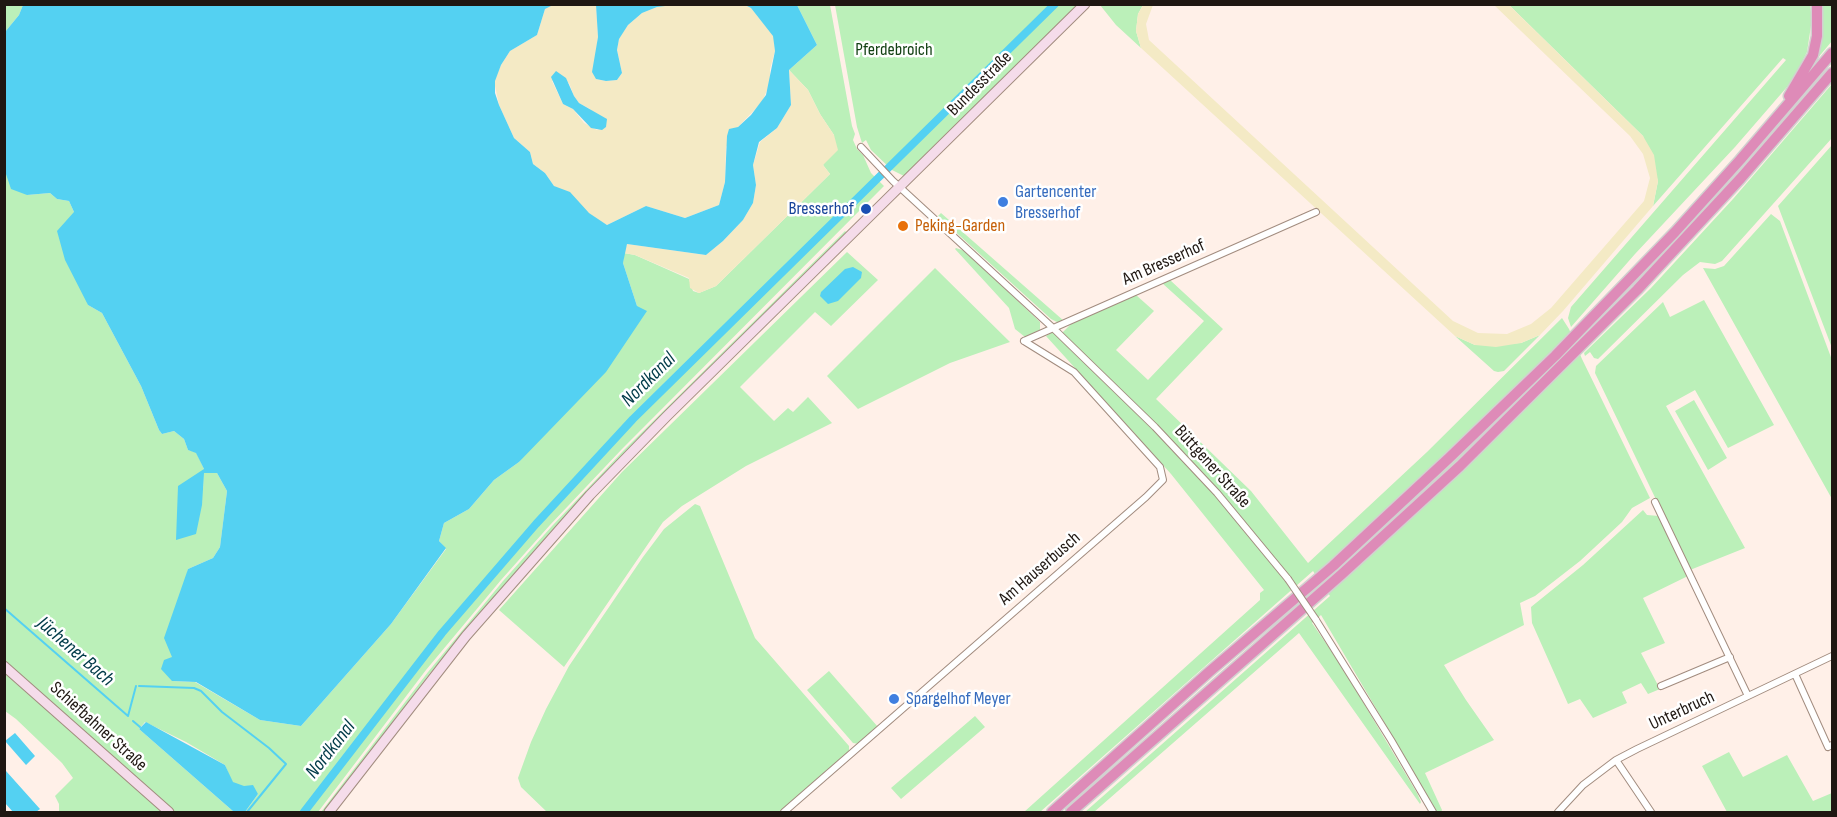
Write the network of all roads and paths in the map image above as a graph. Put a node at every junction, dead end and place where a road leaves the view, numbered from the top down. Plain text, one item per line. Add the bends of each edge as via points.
1 (1084, 4) edge
2 (1817, 4) edge
3 (1833, 53) edge
4 (1833, 73) edge
5 (1781, 114) junction
6 (861, 147) dead end
7 (902, 190) junction
8 (1316, 212) dead end
9 (1053, 328) junction
10 (1024, 341) joint
11 (1655, 502) dead end
12 (1730, 657) junction
13 (1833, 657) edge
14 (4, 666) edge
15 (1795, 674) junction
16 (1661, 686) dead end
17 (1748, 696) junction
18 (1833, 745) edge
19 (1616, 760) junction
20 (169, 813) edge
21 (329, 813) edge
22 (784, 813) edge
23 (1052, 813) edge
24 (1071, 813) edge
25 (1433, 813) edge
26 (1558, 813) edge
27 (1651, 813) edge

1 - 7 main road, Bundesstraße
2 - 5 highway via 1813,55
3 - 5 highway
4 - 24 highway via 1734,186 1594,334 1460,466
5 - 23 highway via 1675,232 1449,458
6 - 7 street, Büttgener Straße
7 - 9 street, Büttgener Straße
7 - 21 main road, Bundesstraße via 659,424 562,525 460,644
8 - 9 street, Am Bresserhof
9 - 10 street, Am Bresserhof
9 - 25 street, Büttgener Straße, bridge via 1185,457 1288,579 1380,721
10 - 22 street, Am Hauserbusch via 1074,372 1160,467 1163,480
11 - 12 street
12 - 16 street
12 - 17 street
13 - 15 street, Unterbruch
14 - 20 main road, Schiefbahner Straße
15 - 17 street, Unterbruch
15 - 18 street via 1828,747
17 - 19 street, Unterbruch
19 - 26 street, Unterbruch via 1583,785
19 - 27 street

